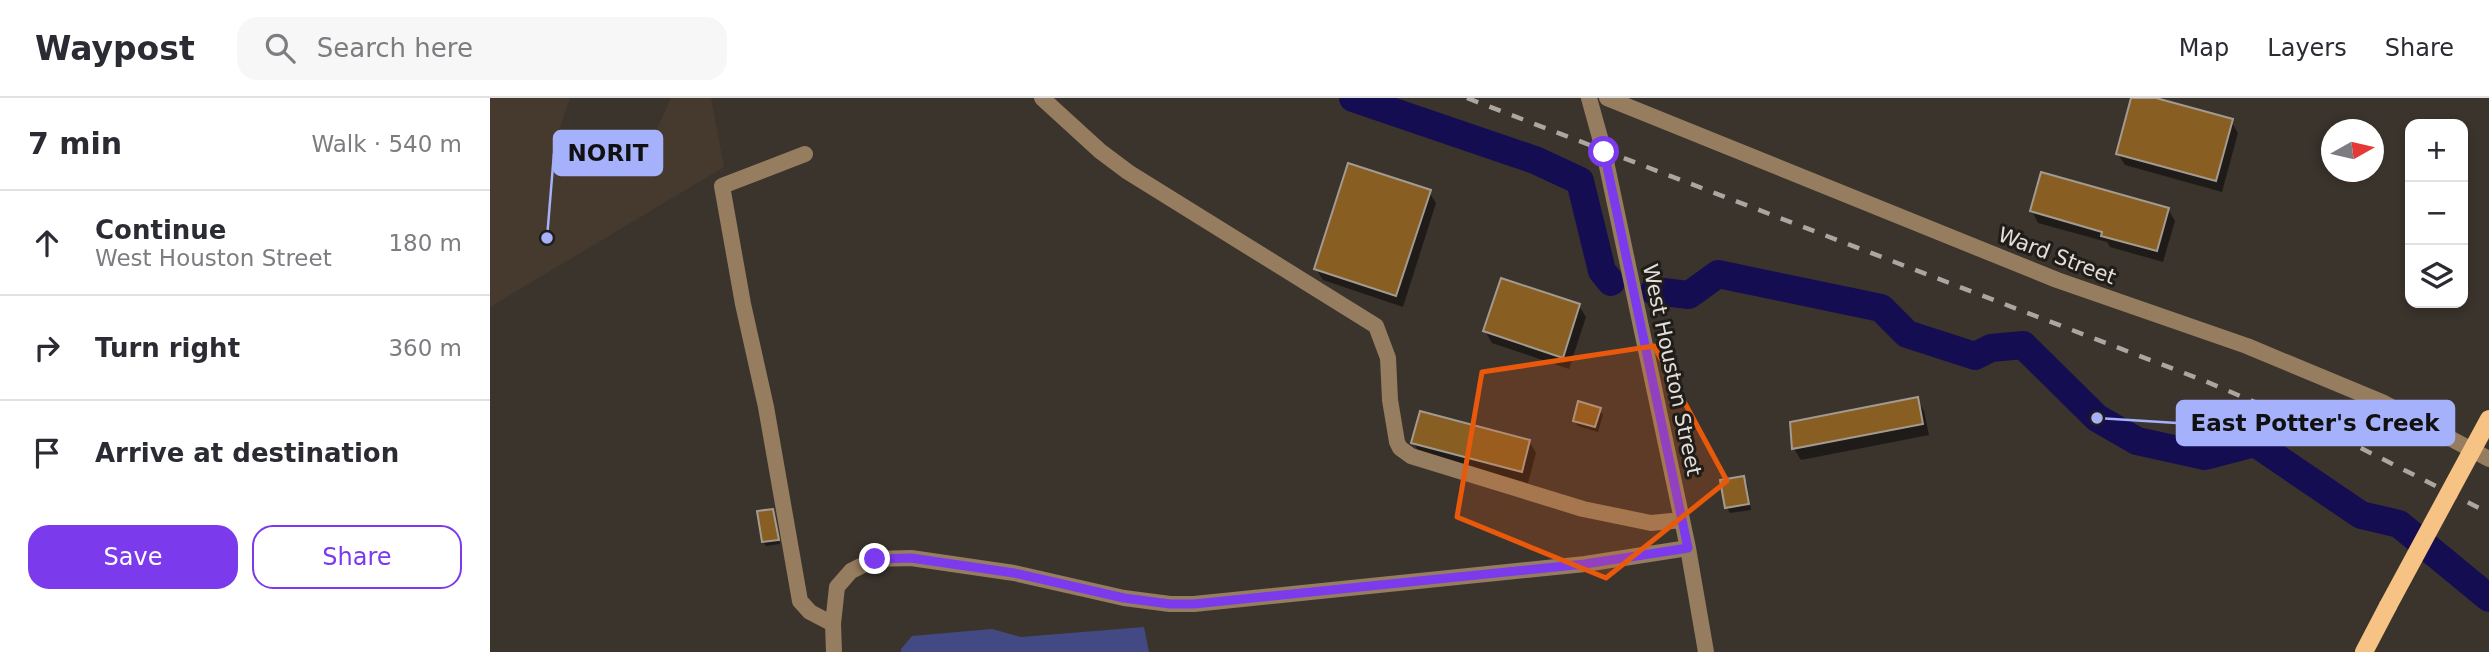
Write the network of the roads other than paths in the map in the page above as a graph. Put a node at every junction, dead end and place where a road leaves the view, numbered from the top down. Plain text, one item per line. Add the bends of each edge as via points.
1 (1042, 98) edge
2 (1589, 98) edge
3 (1607, 98) edge
4 (805, 154) dead end
5 (2489, 419) edge
6 (2489, 459) edge
7 (1682, 520) junction
8 (1688, 548) junction
9 (833, 624) junction
10 (834, 652) edge
11 (1706, 652) edge
12 (2364, 652) edge

1 - 7 street via 1128,172 1376,326 1388,358 1397,442 1411,456 1583,509 1651,523
2 - 7 street, West Houston Street
3 - 6 street, Ward Street via 2057,280 2247,346 2384,403
4 - 9 street via 722,186 800,601
5 - 12 main road, bridge
7 - 8 street, West Houston Street
8 - 9 street via 1585,564 1194,604 1124,598 1014,573 875,559 861,564 837,587
8 - 11 street, West Houston Street
9 - 10 street

